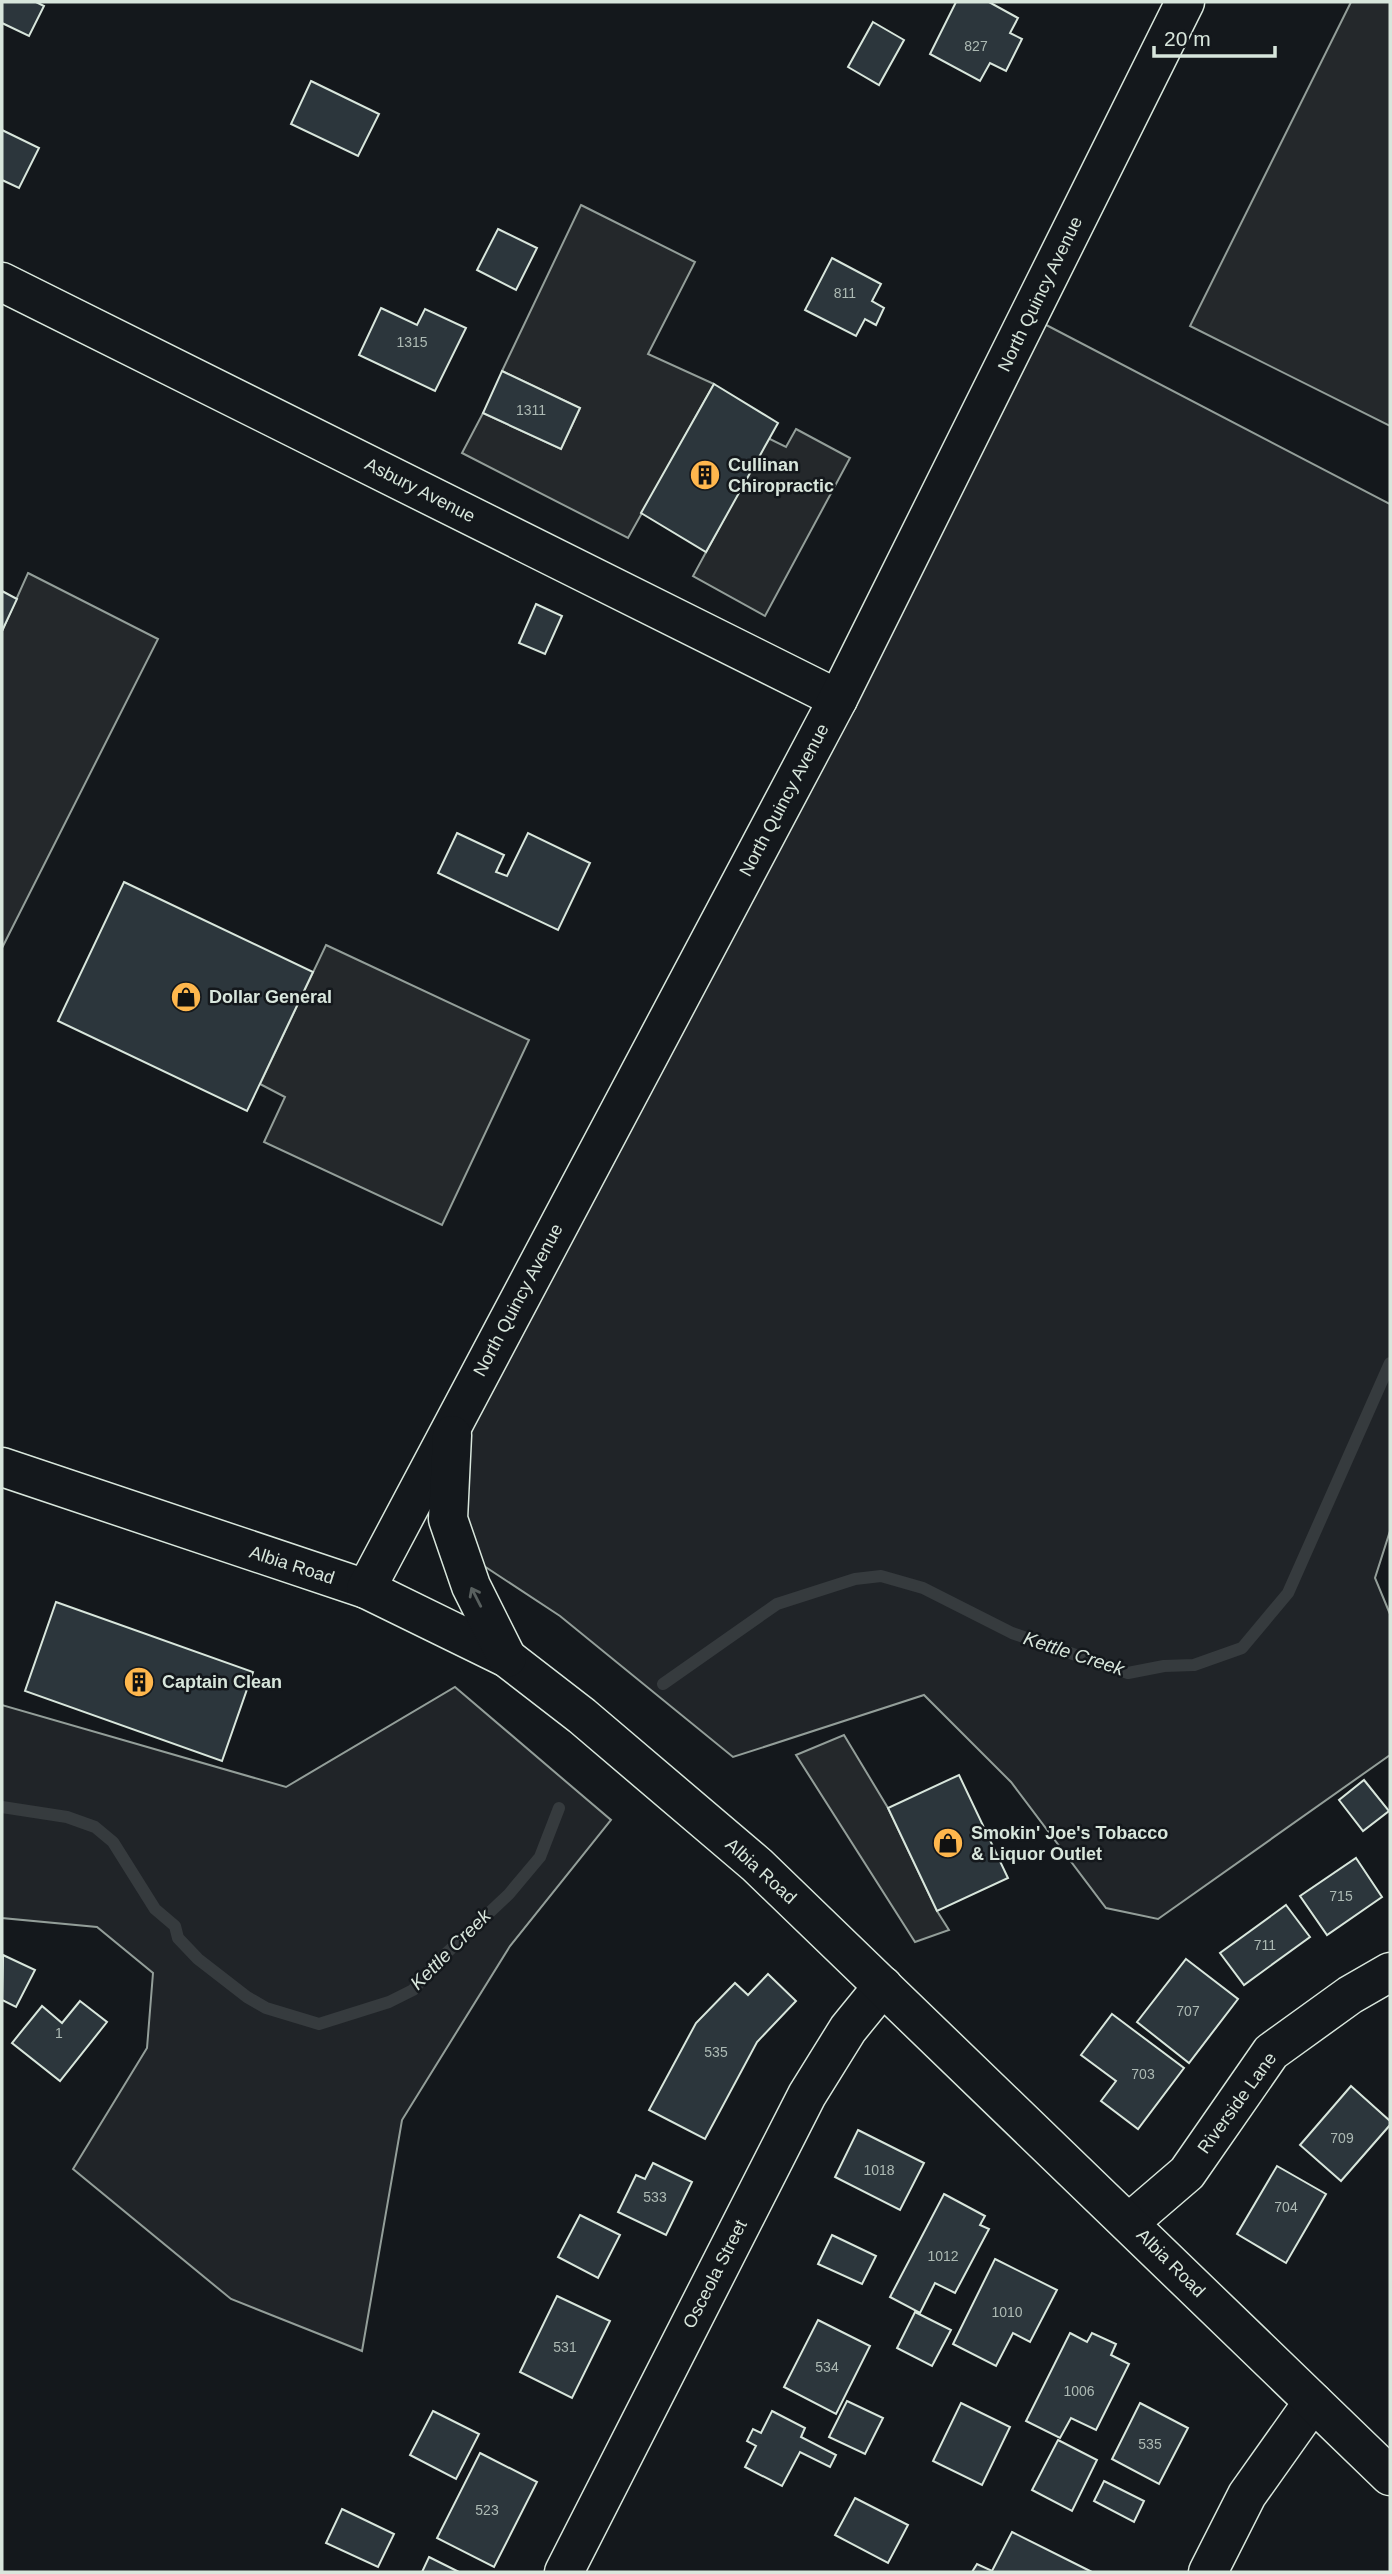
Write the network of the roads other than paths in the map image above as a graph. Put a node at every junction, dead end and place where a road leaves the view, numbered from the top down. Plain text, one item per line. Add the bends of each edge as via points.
1 (1185, 2) edge
2 (2, 282) edge
3 (838, 699) junction
4 (452, 1423) junction
5 (2, 1467) edge
6 (366, 1589) junction
7 (507, 1658) junction
8 (1390, 1972) edge
9 (883, 1986) junction
10 (1130, 2222) junction
11 (1313, 2402) junction
12 (1390, 2476) edge
13 (564, 2572) edge
14 (1208, 2572) edge

1 - 3 main road, North Quincy Avenue
2 - 3 main road, Asbury Avenue
3 - 4 main road, North Quincy Avenue
4 - 6 main road, North Quincy Avenue
7 -> 4 main road via 471,1586 448,1519
5 - 6 main road, Albia Road
6 - 7 main road, Albia Road
7 - 9 main road, Albia Road via 757,1866
8 - 10 main road, Riverside Lane via 1271,2052 1187,2173
9 - 10 main road, Albia Road
9 - 13 main road, Osceola Street via 848,2029 807,2095
10 - 11 main road, Albia Road
11 - 12 main road, Albia Road
11 - 14 main road via 1247,2494

